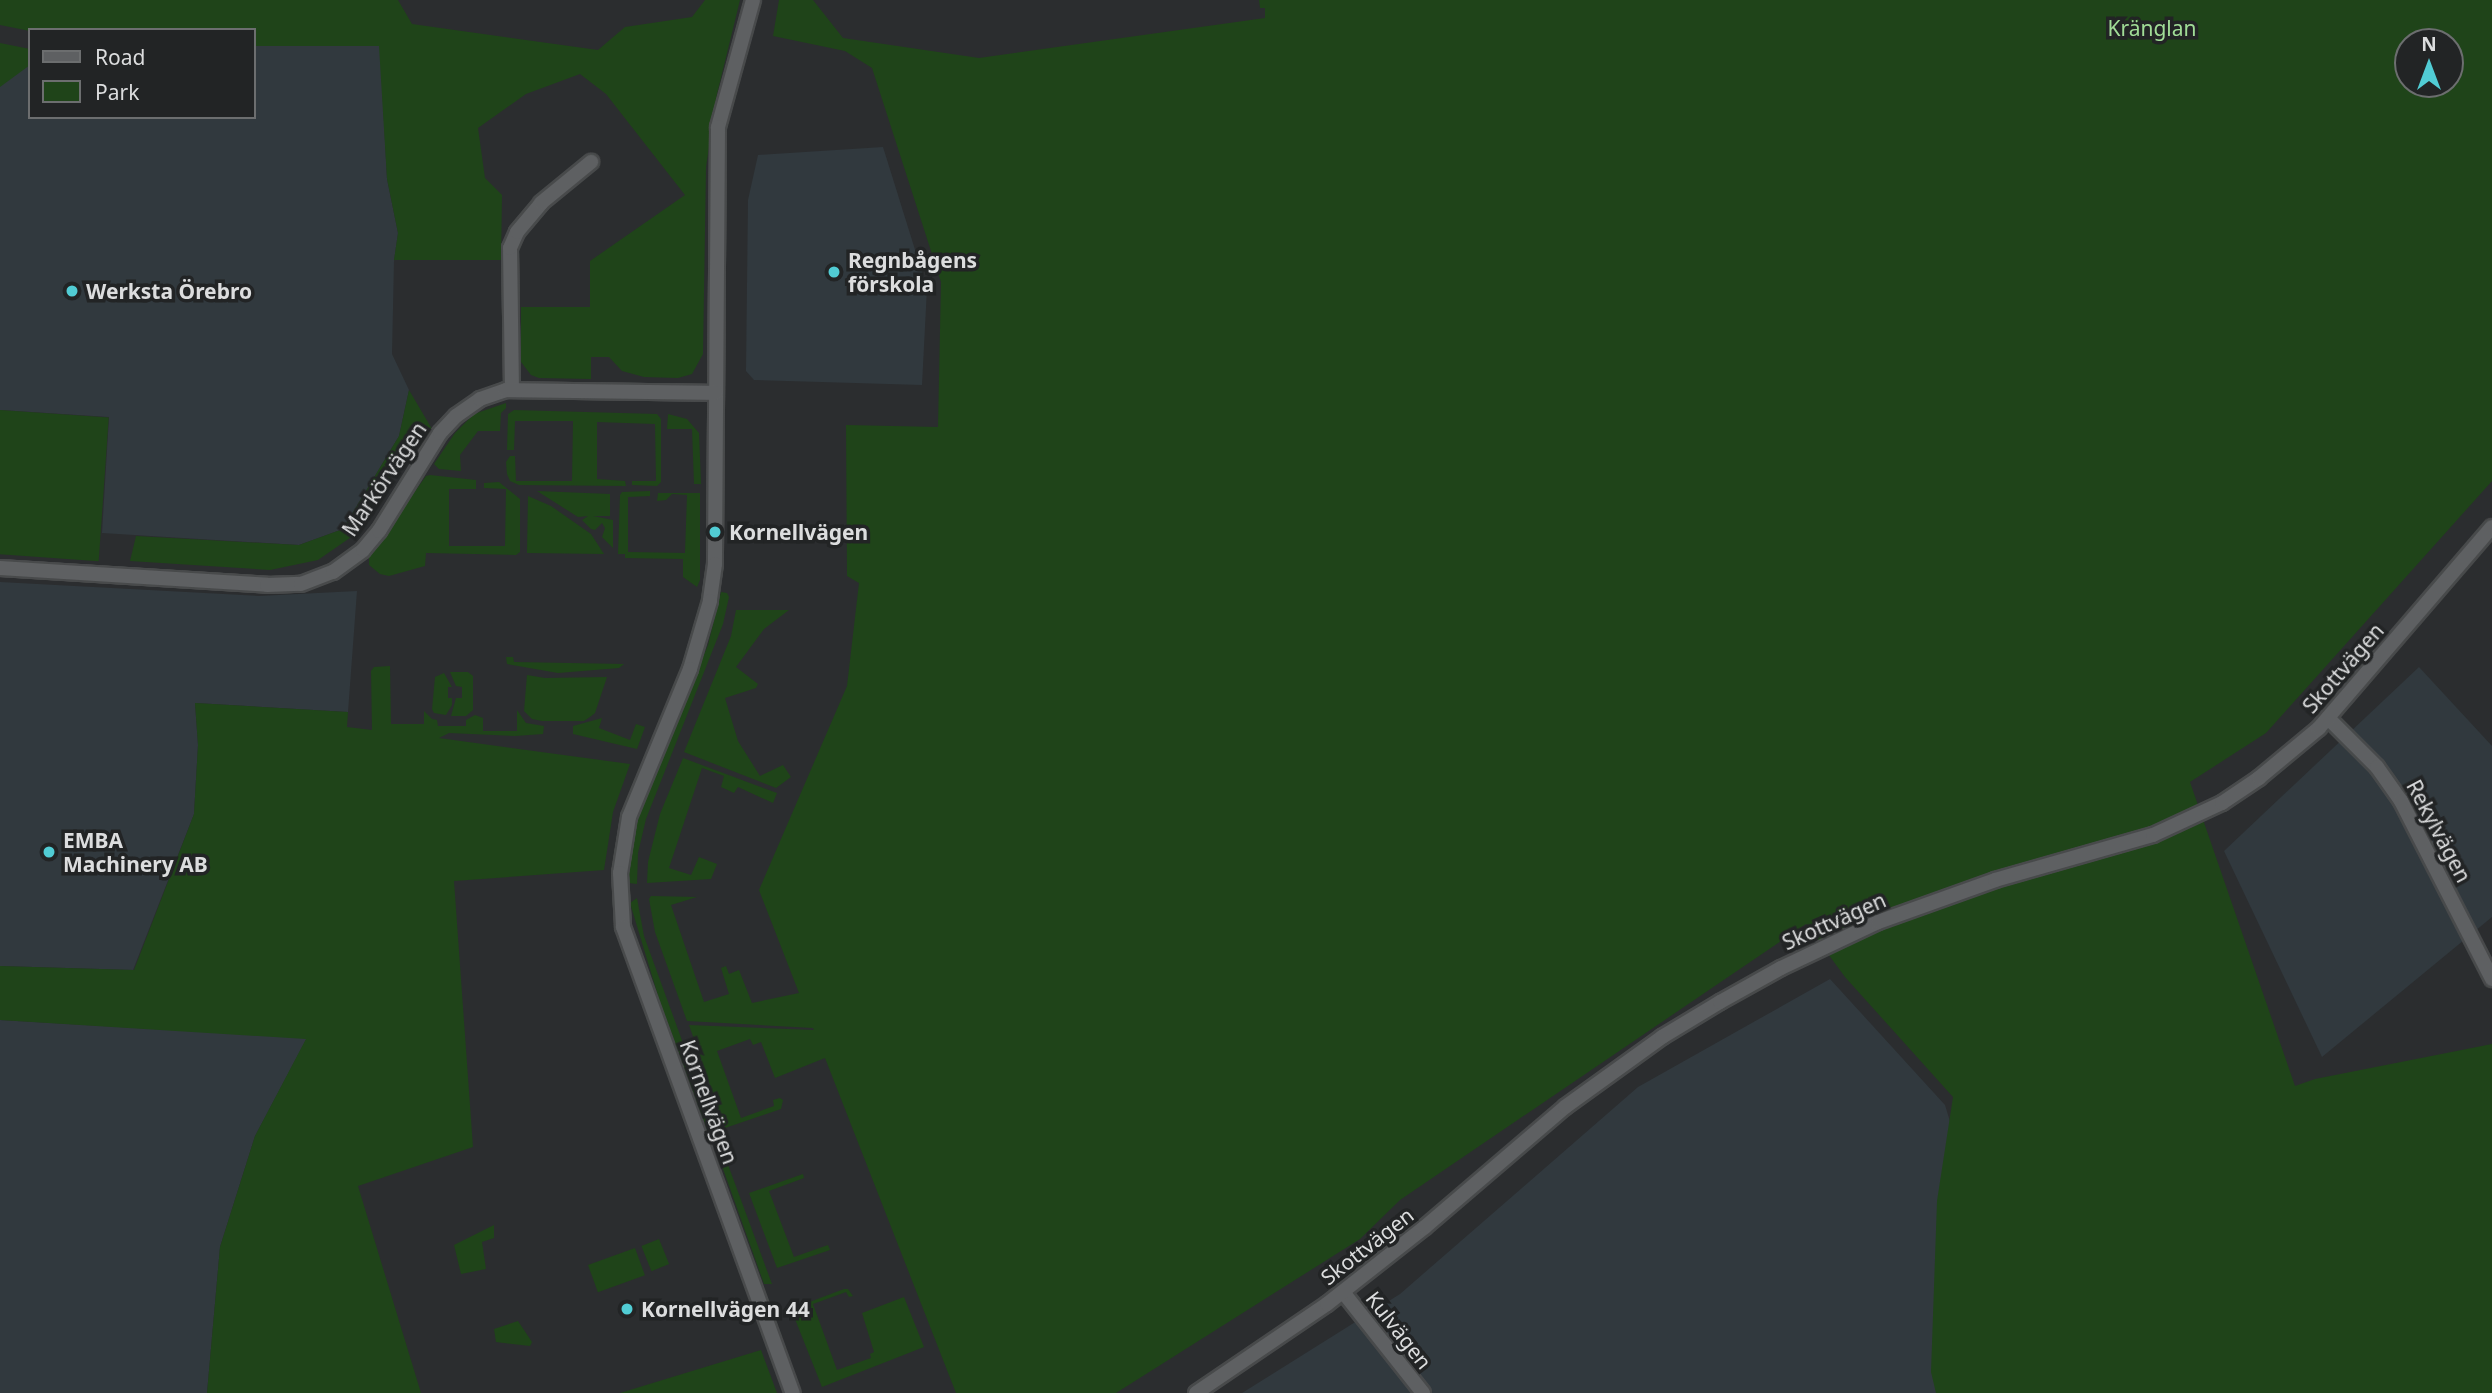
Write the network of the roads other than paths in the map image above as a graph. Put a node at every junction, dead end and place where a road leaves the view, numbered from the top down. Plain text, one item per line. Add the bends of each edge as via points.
1 (752, 0) edge
2 (591, 162) dead end
3 (512, 390) junction
4 (716, 393) junction
5 (2492, 527) edge
6 (0, 568) edge
7 (2328, 718) junction
8 (2492, 979) edge
9 (1343, 1292) junction
10 (793, 1393) edge
11 (1196, 1393) edge
12 (1423, 1393) edge

1 - 4 street, Kornellvägen via 718,127
2 - 3 street via 541,203 510,248
3 - 4 street, Markörvägen
3 - 6 street, Markörvägen via 481,399 448,424 372,541 344,565 312,581 279,586
4 - 10 street, Kornellvägen via 715,564 710,601 690,669 629,817 620,873 621,903 624,927
5 - 7 street, Skottvägen
7 - 8 street, Rekylvägen via 2377,767 2402,801
7 - 9 street, Skottvägen via 2259,778 2187,821 1995,880 1878,922 1720,1002 1662,1037 1565,1107
9 - 11 street, Skottvägen
9 - 12 street, Kulvägen

